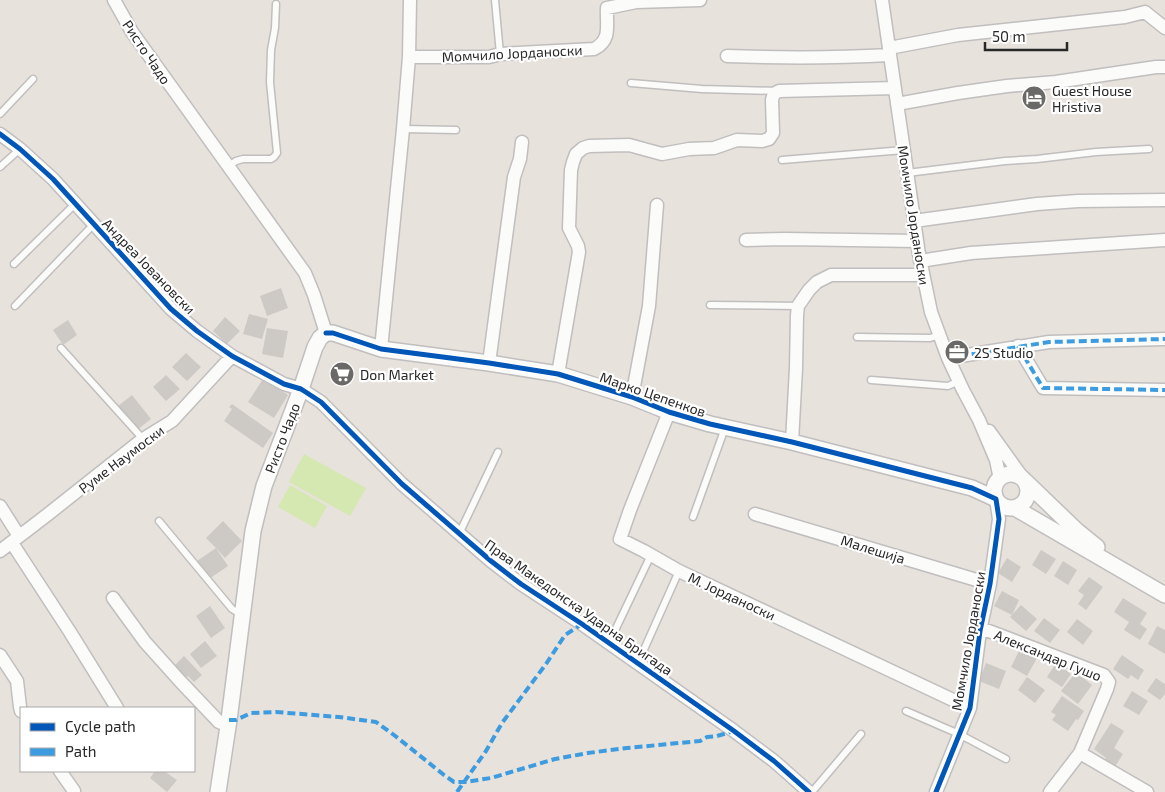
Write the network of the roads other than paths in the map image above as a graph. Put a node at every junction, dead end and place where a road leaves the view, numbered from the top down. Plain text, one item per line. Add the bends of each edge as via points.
1 (114, 0) edge
2 (410, 0) edge
3 (495, 0) edge
4 (700, 0) edge
5 (882, 0) edge
6 (276, 4) dead end
7 (607, 4) edge
8 (1165, 28) edge
9 (890, 51) junction
10 (500, 54) junction
11 (727, 56) dead end
12 (409, 57) junction
13 (1165, 67) edge
14 (34, 79) dead end
15 (631, 83) dead end
16 (895, 88) junction
17 (779, 91) junction
18 (897, 104) junction
19 (0, 114) edge
20 (403, 129) junction
21 (456, 130) dead end
22 (0, 134) edge
23 (522, 142) dead end
24 (20, 149) junction
25 (1149, 149) dead end
26 (904, 150) junction
27 (782, 160) dead end
28 (229, 166) junction
29 (0, 167) edge
30 (907, 173) junction
31 (1165, 200) edge
32 (75, 204) junction
33 (658, 205) dead end
34 (914, 220) junction
35 (94, 224) junction
36 (746, 240) dead end
37 (1165, 240) edge
38 (917, 241) junction
39 (920, 261) junction
40 (14, 264) dead end
41 (923, 276) junction
42 (710, 305) dead end
43 (15, 306) dead end
44 (798, 306) junction
45 (326, 333) junction
46 (940, 335) junction
47 (857, 337) dead end
48 (1165, 339) edge
49 (1018, 346) junction
50 (61, 348) dead end
51 (381, 350) junction
52 (232, 356) junction
53 (948, 358) junction
54 (489, 363) junction
55 (558, 374) junction
56 (871, 380) dead end
57 (958, 381) junction
58 (301, 389) junction
59 (1165, 390) edge
60 (632, 397) junction
61 (669, 412) junction
62 (979, 420) junction
63 (725, 428) junction
64 (143, 439) junction
65 (792, 442) junction
66 (498, 452) dead end
67 (1025, 480) junction
68 (998, 481) junction
69 (972, 488) junction
70 (996, 499) junction
71 (0, 506) edge
72 (1008, 512) junction
73 (755, 514) dead end
74 (693, 517) dead end
75 (159, 521) dead end
76 (459, 534) junction
77 (16, 540) junction
78 (0, 551) edge
79 (651, 554) junction
80 (679, 570) junction
81 (1125, 571) junction
82 (990, 584) junction
83 (1165, 595) edge
84 (113, 598) dead end
85 (243, 615) junction
86 (981, 628) junction
87 (609, 643) junction
88 (0, 656) edge
89 (638, 663) junction
90 (20, 707) edge
91 (116, 707) edge
92 (970, 708) junction
93 (906, 710) dead end
94 (228, 726) junction
95 (861, 734) dead end
96 (959, 734) junction
97 (1080, 753) junction
98 (1006, 759) dead end
99 (61, 772) edge
100 (74, 791) dead end
101 (218, 792) edge
102 (811, 792) edge
103 (936, 792) edge
104 (1050, 792) edge
105 (1147, 792) edge

1 - 28 street, Ристо Чадо via 132,32
2 - 12 street
3 - 10 lane
4 - 7 street, Момчило Јорданоски
5 - 9 street, Момчило Јорданоски
6 - 28 lane via 270,82 277,153 270,159 236,161
7 - 10 street, Момчило Јорданоски via 606,40 594,49
8 - 9 street via 1145,12 1125,17 958,35
9 - 11 street via 852,57
9 - 16 street, Момчило Јорданоски
10 - 12 street, Момчило Јорданоски via 489,57
12 - 20 street
13 - 18 street via 1008,86
14 - 19 lane
15 - 17 lane
16 - 17 street
16 - 18 street, Момчило Јорданоски
17 - 55 street via 773,96 773,133 766,141 737,140 714,148 662,154 629,145 589,146 576,154 571,170 568,220 579,252
18 - 26 street, Момчило Јорданоски
20 - 21 lane
20 - 51 street
22 - 24 street, Андреа Јовановски
23 - 54 street via 514,178
24 - 29 lane
24 - 32 street, Андреа Јовановски
25 - 30 lane
26 - 27 lane
26 - 30 street, Момчило Јорданоски
28 - 45 street, Ристо Чадо via 305,273
30 - 34 street, Момчило Јорданоски
31 - 34 street via 1037,204
32 - 35 street, Андреа Јовановски
32 - 40 lane
33 - 60 street via 649,306
34 - 38 street, Момчило Јорданоски
35 - 43 lane
35 - 52 street, Андреа Јовановски via 171,309
36 - 38 street
37 - 39 street via 971,253
38 - 39 street, Момчило Јорданоски
39 - 41 street, Момчило Јорданоски
41 - 44 street via 831,274 817,282
41 - 46 street, Момчило Јорданоски
42 - 44 lane
44 - 65 street
45 - 51 street, Марко Цепенков via 340,334
45 - 58 street, Ристо Чадо via 315,347
46 - 47 lane via 930,338
46 - 53 street, Момчило Јорданоски
48 - 49 street via 1049,342
49 - 53 street
49 - 59 street via 1043,388
50 - 64 lane
51 - 54 street, Марко Цепенков
52 - 58 street, Андреа Јовановски via 284,384
52 - 64 street, Руме Наумоски via 172,421
53 - 57 street, Момчило Јорданоски
54 - 55 street, Марко Цепенков
55 - 60 street, Марко Цепенков
56 - 57 lane via 948,386
57 - 62 street, Момчило Јорданоски
58 - 76 street, Прва Македонска Ударна Бригада via 321,402 402,484
58 - 85 street, Ристо Чадо via 264,486 253,530
60 - 61 street, Марко Цепенков
61 - 63 street, Марко Цепенков
61 - 79 street, М. Јорданоски via 620,539
62 - 67 street
62 - 68 street via 996,460
63 - 65 street, Марко Цепенков
63 - 74 lane
64 - 77 street, Руме Наумоски
65 - 69 street, Марко Цепенков
66 - 76 lane
67 - 68 street via 1010,474
67 - 72 street via 1028,497
67 - 81 street via 1076,530
68 - 69 street via 986,487
68 - 70 street via 994,494
69 - 70 street, Марко Цепенков
70 - 72 street
71 - 77 street
72 - 81 street
72 - 82 street, Момчило Јорданоски
73 - 82 street, Малешија
75 - 85 lane via 232,608
76 - 87 street, Прва Македонска Ударна Бригада via 521,584
77 - 78 street, Руме Наумоски
77 - 91 street
79 - 80 street, М. Јорданоски
79 - 87 lane
80 - 89 lane
80 - 92 street, М. Јорданоски
81 - 83 street
82 - 86 street, Момчило Јорданоски
84 - 94 street via 145,642 180,681 219,722
85 - 94 street, Ристо Чадо
86 - 92 street, Момчило Јорданоски
86 - 97 street, Александар Гушо via 1104,675 1109,682 1108,689
87 - 89 street, Прва Македонска Ударна Бригада
88 - 90 street via 17,682
89 - 102 street, Прва Македонска Ударна Бригада via 774,761
92 - 96 street, Момчило Јорданоски
93 - 96 lane
94 - 101 street, Ристо Чадо
95 - 102 lane
96 - 98 lane
96 - 103 street, Момчило Јорданоски
97 - 104 street
97 - 105 street
99 - 100 street

